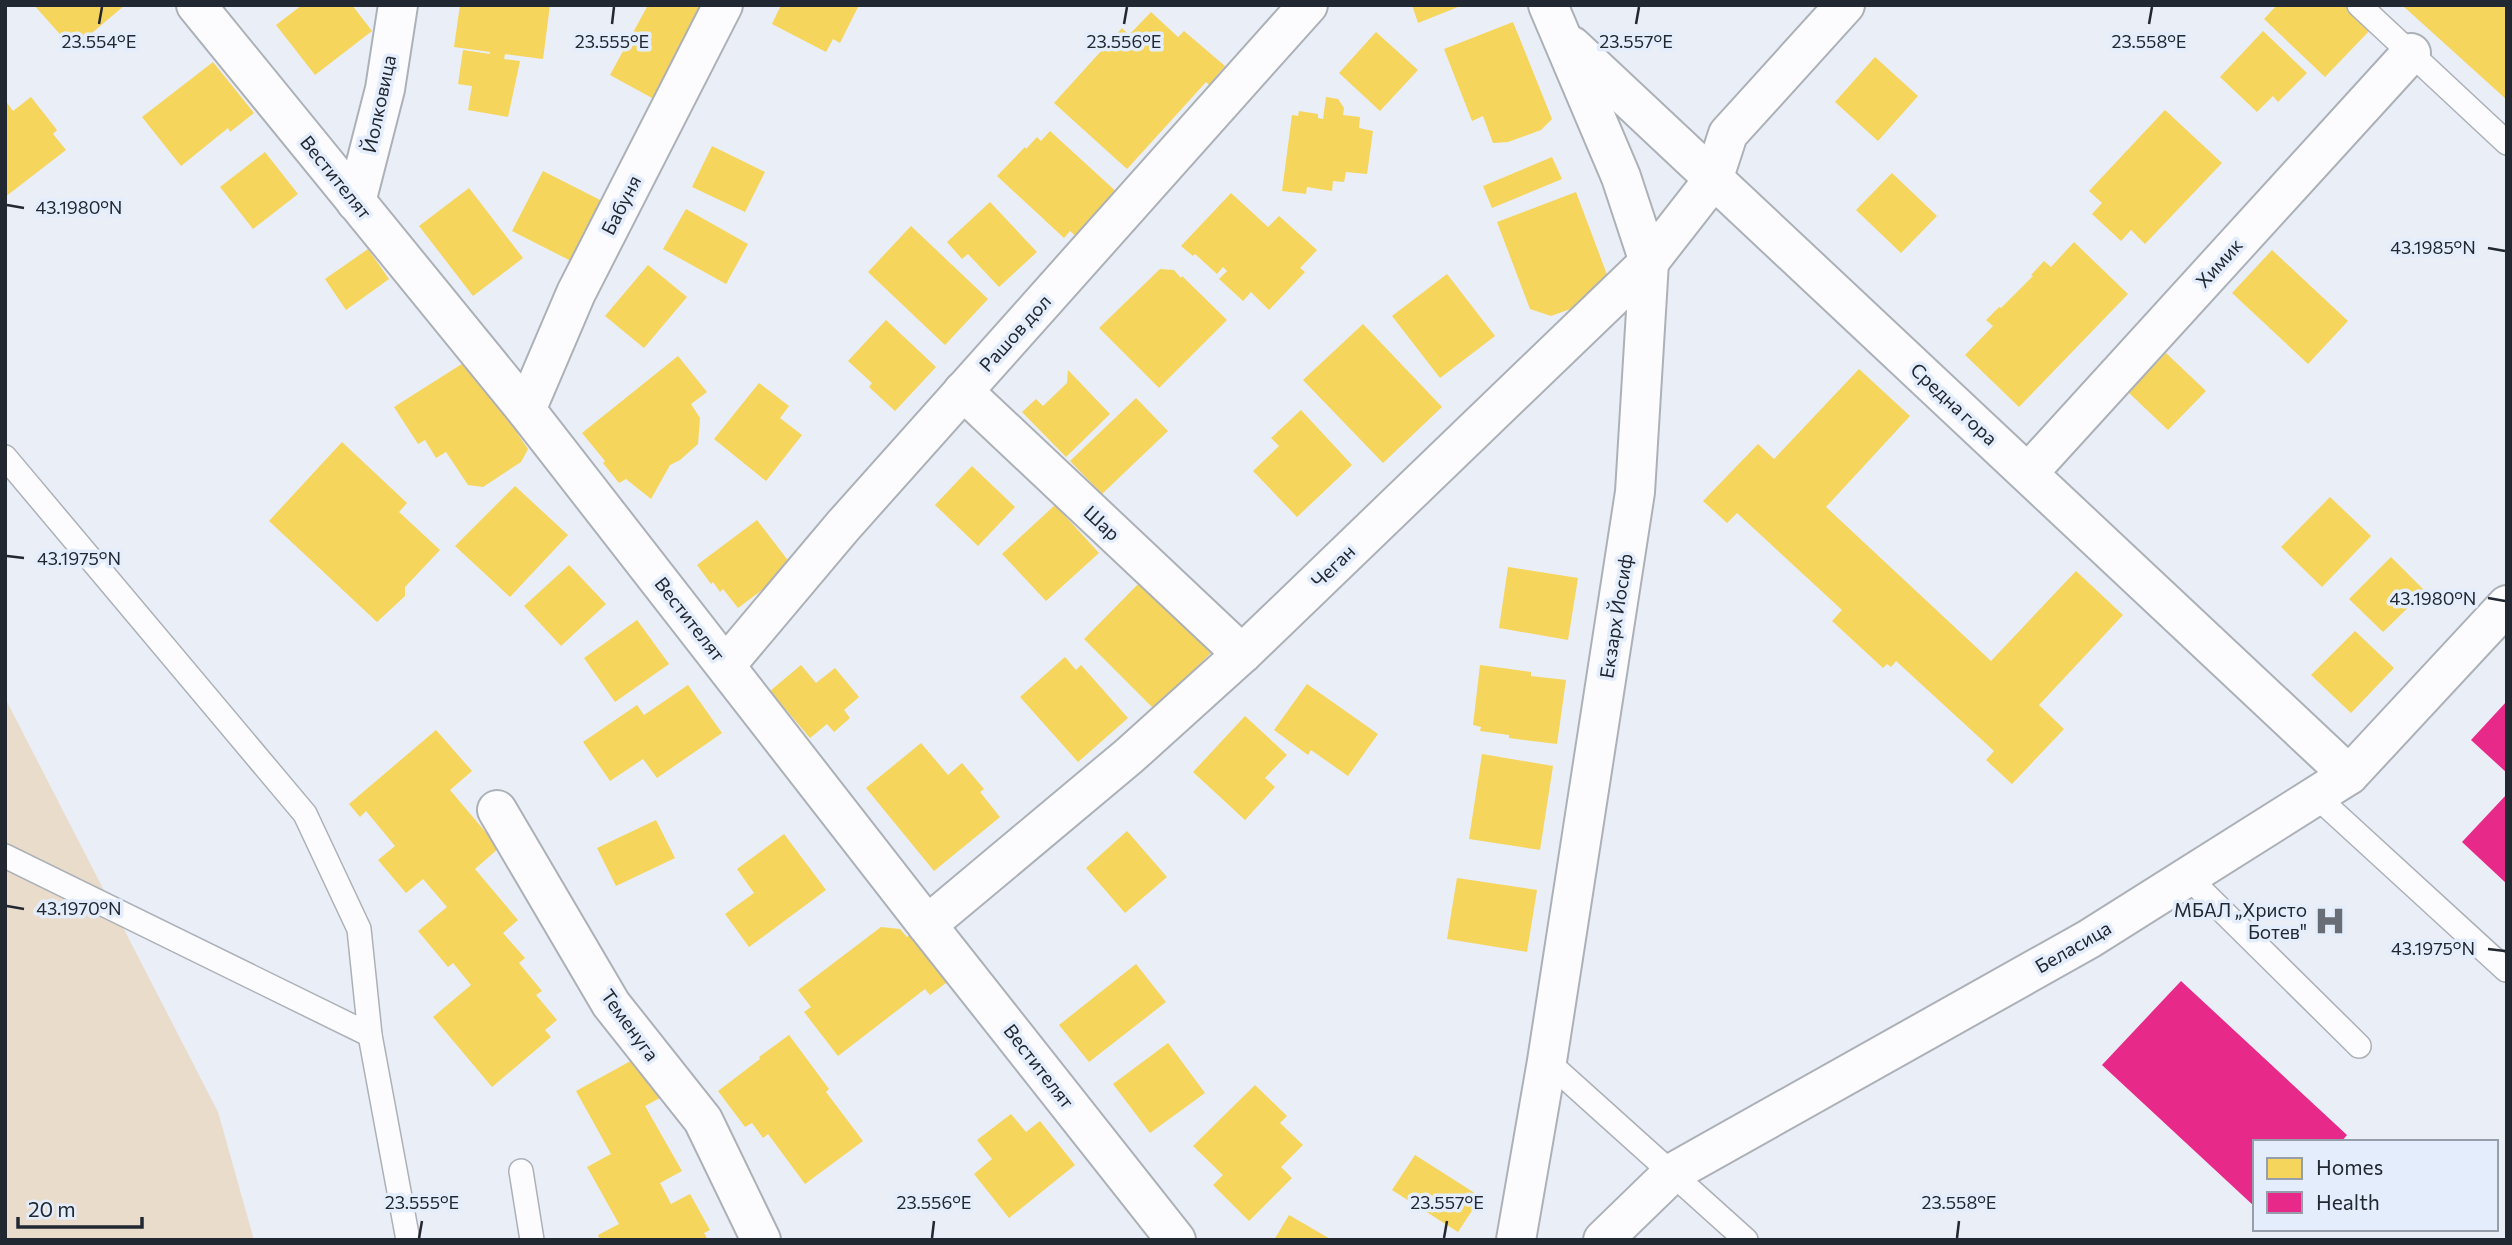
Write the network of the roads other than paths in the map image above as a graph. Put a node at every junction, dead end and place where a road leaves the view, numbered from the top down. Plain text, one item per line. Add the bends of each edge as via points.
1 (196, 5) edge
2 (398, 5) edge
3 (723, 5) edge
4 (1308, 5) edge
5 (1845, 5) edge
6 (2359, 5) edge
7 (1553, 20) edge
8 (2411, 53) junction
9 (2507, 143) edge
10 (1713, 180) junction
11 (356, 202) junction
12 (1649, 262) junction
13 (963, 391) junction
14 (527, 410) junction
15 (5, 457) edge
16 (2028, 473) junction
17 (2507, 605) edge
18 (1241, 654) junction
19 (726, 665) junction
20 (2348, 775) junction
21 (2316, 796) junction
22 (497, 810) dead end
23 (5, 856) edge
24 (2188, 877) junction
25 (927, 925) junction
26 (2506, 970) edge
27 (370, 1035) junction
28 (2359, 1046) dead end
29 (1547, 1062) junction
30 (521, 1171) dead end
31 (1672, 1173) junction
32 (408, 1240) edge
33 (532, 1240) edge
34 (761, 1240) edge
35 (1176, 1240) edge
36 (1516, 1240) edge
37 (1603, 1240) edge
38 (1746, 1240) edge

1 - 11 street, Вестителят
2 - 11 street, Йолковица via 385,89
3 - 14 street, Бабуня via 576,293
4 - 13 street, Рашов дол
5 - 10 street, Чеган via 1728,134
6 - 8 lane
7 - 10 street, Средна гора
7 - 12 street, Екзарх Йосиф via 1621,177
8 - 9 lane
8 - 16 street, Химик
10 - 12 street, Чеган
10 - 16 street, Средна гора
11 - 14 street, Вестителят
12 - 18 street, Чеган
12 - 29 street, Екзарх Йосиф via 1635,492
13 - 18 street, Шар
13 - 19 street, Рашов дол
14 - 19 street, Вестителят
15 - 27 lane via 305,814 359,929
16 - 20 street, Средна гора
17 - 20 street, Беласица
18 - 25 street, Чеган via 1129,756
19 - 25 street, Вестителят
20 - 21 street, Беласица
21 - 24 street, Беласица
21 - 26 lane
22 - 34 street, Теменуга via 611,1004 702,1120
23 - 27 lane
24 - 28 lane
24 - 31 street, Беласица via 2089,939
25 - 35 street, Вестителят
27 - 32 lane
29 - 31 lane
29 - 36 street, Екзарх Йосиф
30 - 33 lane
31 - 37 street, Беласица
31 - 38 lane

